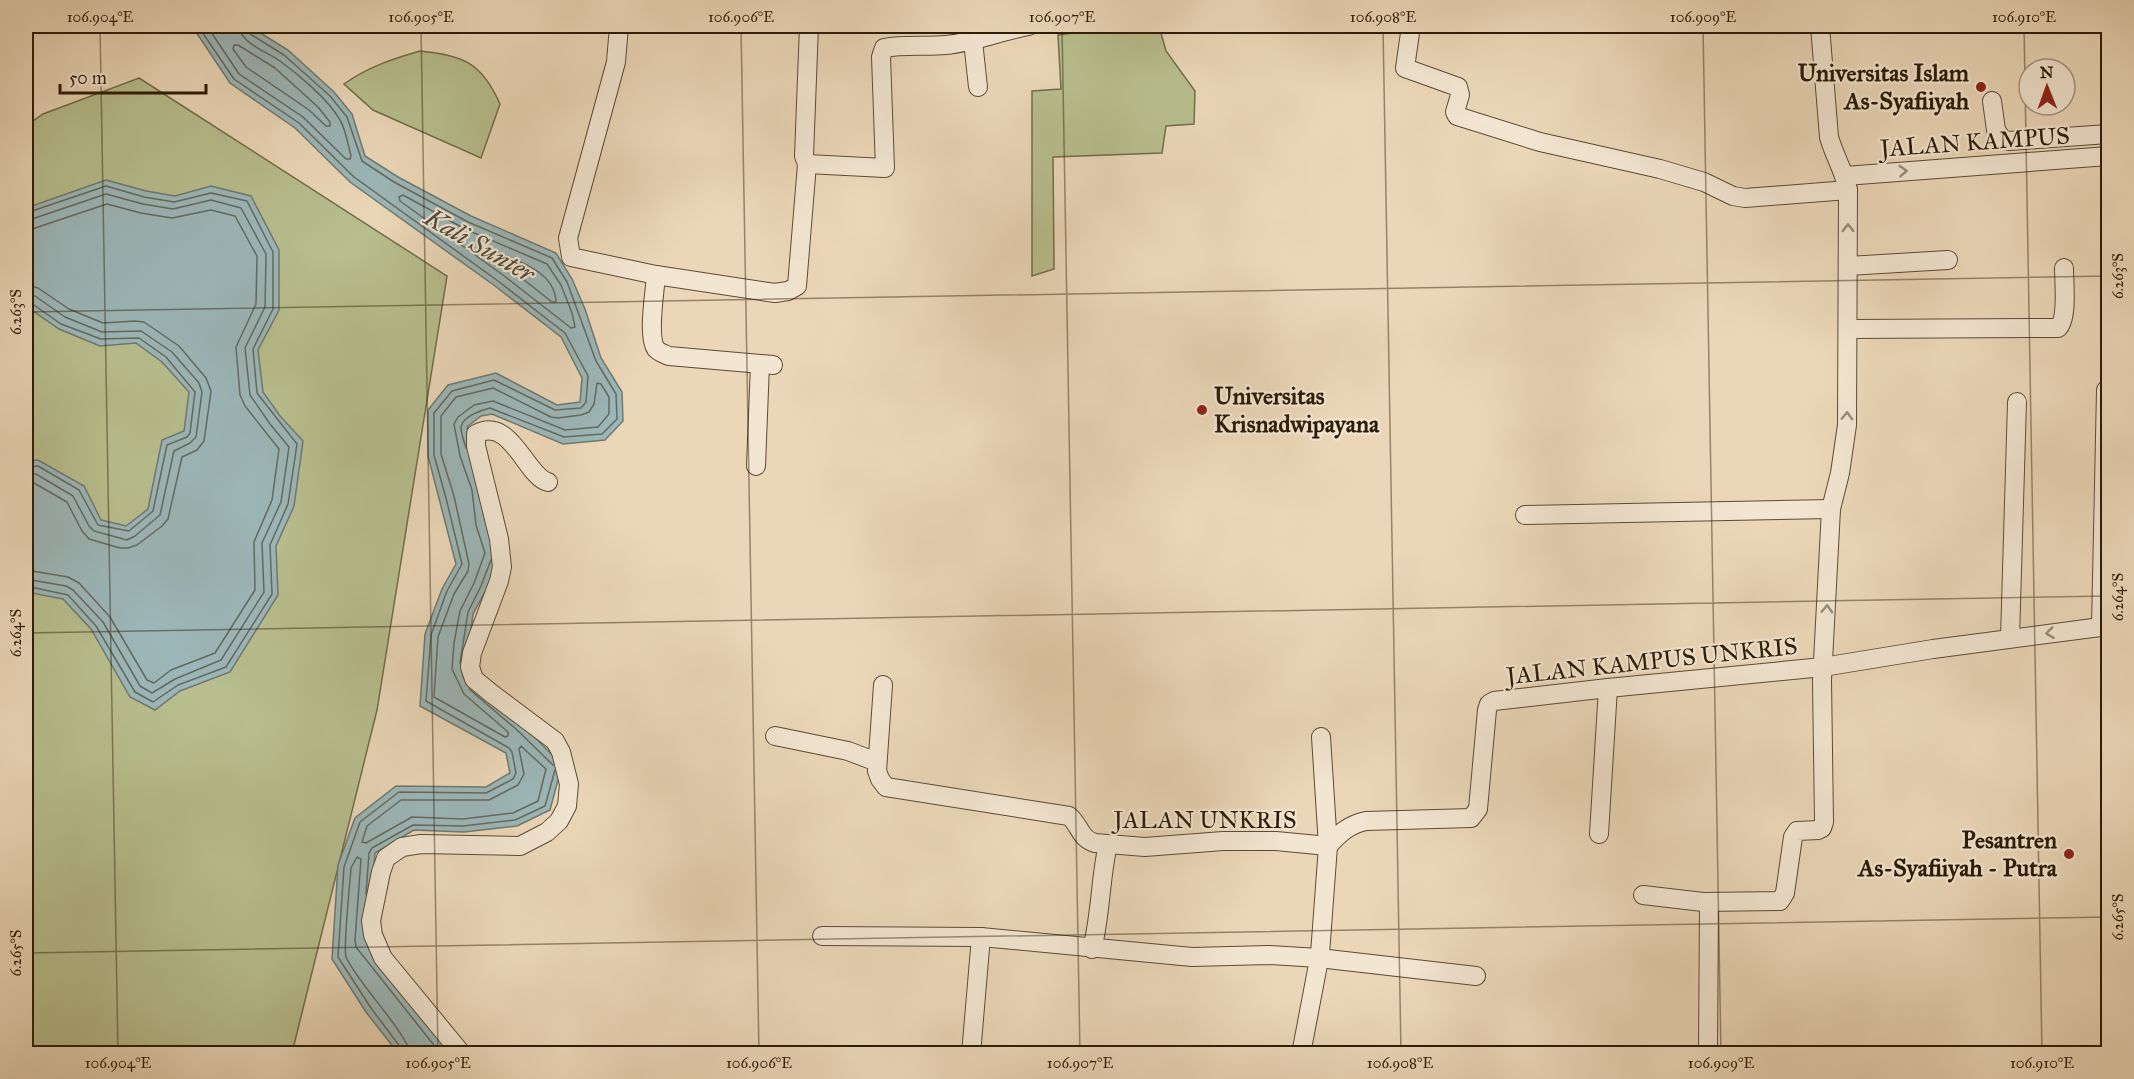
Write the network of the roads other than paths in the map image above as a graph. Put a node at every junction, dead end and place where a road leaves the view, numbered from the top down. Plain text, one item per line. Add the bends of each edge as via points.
1 (619, 26) edge
2 (809, 26) edge
3 (1029, 26) edge
4 (1411, 26) edge
5 (1820, 26) edge
6 (973, 41) junction
7 (978, 87) dead end
8 (1992, 101) dead end
9 (2109, 134) edge
10 (2109, 156) edge
11 (807, 164) junction
12 (1846, 183) junction
13 (1948, 260) dead end
14 (1848, 266) junction
15 (2064, 268) dead end
16 (656, 275) junction
17 (1848, 328) junction
18 (2106, 390) dead end
19 (2017, 402) dead end
20 (756, 466) dead end
21 (548, 482) dead end
22 (1831, 509) junction
23 (1525, 515) dead end
24 (2105, 626) edge
25 (2010, 638) junction
26 (1823, 668) junction
27 (883, 686) dead end
28 (1608, 688) junction
29 (775, 736) dead end
30 (1321, 737) dead end
31 (877, 762) junction
32 (1599, 834) dead end
33 (1108, 844) junction
34 (1328, 846) junction
35 (1643, 895) dead end
36 (1709, 902) junction
37 (822, 936) dead end
38 (981, 937) junction
39 (1092, 949) junction
40 (1319, 958) junction
41 (1476, 976) dead end
42 (462, 1053) edge
43 (970, 1053) edge
44 (1301, 1053) edge
45 (1707, 1053) edge

1 - 16 street via 616,62 568,238 569,252 571,257
2 - 11 street via 804,156
3 - 6 street
4 - 12 street, JALAN KAMPUS via 1405,68 1458,87 1457,116 1540,142 1660,169 1704,182 1733,196 1745,198
5 - 12 street via 1829,137
6 - 7 street
6 - 11 street via 884,48 881,57 885,168
8 - 9 street via 1996,130 2009,141
12 -> 10 street, JALAN KAMPUS
11 - 16 street via 797,286 775,293
14 -> 12 street, JALAN KAMPUS UNKRIS
13 - 14 street
14 - 17 street, JALAN KAMPUS UNKRIS
15 - 17 street via 2064,317 2058,328
16 - 20 street via 652,332 659,352 767,365
22 -> 17 street, JALAN KAMPUS UNKRIS via 1846,425
18 - 24 street
19 - 25 street
21 - 42 street via 539,478 522,454 494,430 476,434 502,567 470,667 474,679 490,693 555,741 569,784 567,806 547,832 520,846 402,847 386,858 371,921 383,958
22 - 23 street
26 -> 22 street, JALAN KAMPUS UNKRIS
24 -> 25 street
25 - 26 street
26 - 28 street, JALAN KAMPUS UNKRIS
26 - 36 street via 1822,828 1797,831 1793,837 1785,893 1780,901
27 - 31 street, JALAN UNKRIS
28 - 32 street
28 - 34 street, JALAN KAMPUS UNKRIS via 1511,698 1489,704 1478,809 1472,818 1366,821 1353,824
29 - 31 street
30 - 34 street
31 - 33 street, JALAN UNKRIS via 886,787 1069,816 1088,842
33 - 34 street, JALAN UNKRIS via 1145,847 1276,841
33 - 39 street
34 - 40 street, JALAN UNKRIS
35 - 36 street
36 - 45 street
37 - 38 street
38 - 39 street
38 - 43 street
39 - 40 street via 1192,957
40 - 41 street
40 - 44 street, JALAN UNKRIS

